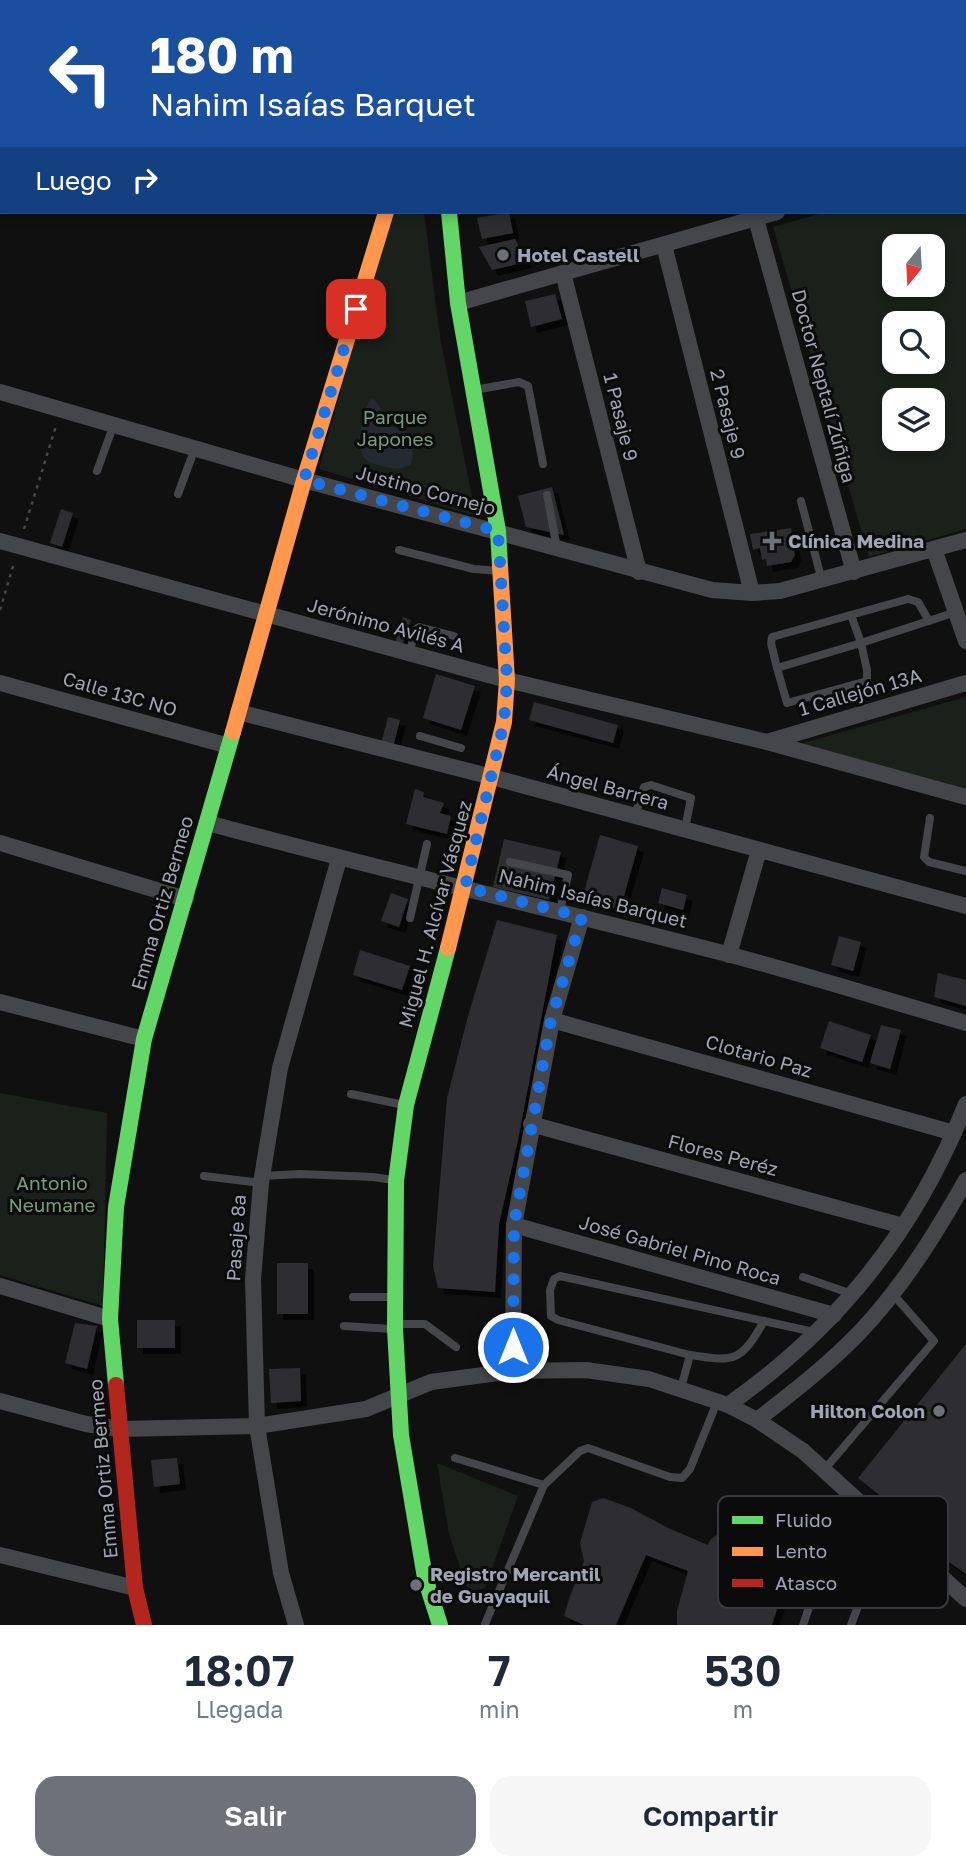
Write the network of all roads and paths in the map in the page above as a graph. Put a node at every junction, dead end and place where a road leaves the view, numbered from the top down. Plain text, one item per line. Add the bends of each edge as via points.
1 (385, 214) edge
2 (449, 214) edge
3 (755, 215) edge
4 (664, 245) junction
5 (562, 274) junction
6 (458, 303) junction
7 (474, 390) junction
8 (0, 392) edge
9 (62, 409) junction
10 (114, 424) junction
11 (195, 448) junction
12 (543, 464) dead end
13 (97, 471) dead end
14 (304, 480) junction
15 (178, 494) dead end
16 (547, 495) dead end
17 (801, 501) dead end
18 (498, 531) junction
19 (966, 540) edge
20 (0, 541) edge
21 (18, 547) junction
22 (557, 548) junction
23 (934, 549) junction
24 (399, 550) dead end
25 (500, 571) junction
26 (639, 572) junction
27 (854, 572) junction
28 (822, 581) junction
29 (752, 593) junction
30 (0, 610) edge
31 (956, 612) junction
32 (265, 614) junction
33 (851, 615) junction
34 (929, 621) junction
35 (454, 636) dead end
36 (966, 641) edge
37 (861, 643) junction
38 (409, 653) junction
39 (777, 668) junction
40 (507, 680) junction
41 (0, 683) edge
42 (966, 683) edge
43 (238, 712) junction
44 (420, 736) dead end
45 (767, 742) junction
46 (451, 745) junction
47 (229, 747) junction
48 (461, 748) dead end
49 (446, 765) junction
50 (492, 777) junction
51 (966, 797) edge
52 (635, 816) junction
53 (930, 818) dead end
54 (208, 823) junction
55 (685, 830) junction
56 (0, 843) edge
57 (427, 844) dead end
58 (759, 849) junction
59 (339, 859) junction
60 (510, 862) dead end
61 (966, 871) edge
62 (421, 877) junction
63 (465, 887) junction
64 (186, 899) junction
65 (966, 906) edge
66 (560, 911) junction
67 (582, 917) junction
68 (410, 918) dead end
69 (729, 955) junction
70 (0, 1002) edge
71 (551, 1020) junction
72 (966, 1023) edge
73 (144, 1039) junction
74 (351, 1094) dead end
75 (966, 1104) edge
76 (406, 1105) junction
77 (531, 1124) junction
78 (954, 1133) junction
79 (204, 1176) dead end
80 (261, 1180) junction
81 (966, 1180) edge
82 (396, 1181) junction
83 (514, 1225) junction
84 (903, 1226) junction
85 (803, 1277) dead end
86 (0, 1286) edge
87 (892, 1293) junction
88 (852, 1294) junction
89 (353, 1297) dead end
90 (395, 1297) junction
91 (834, 1315) junction
92 (110, 1319) junction
93 (764, 1321) junction
94 (344, 1326) dead end
95 (395, 1326) junction
96 (817, 1333) junction
97 (456, 1347) dead end
98 (690, 1355) junction
99 (513, 1371) junction
100 (681, 1388) junction
101 (397, 1397) junction
102 (0, 1401) edge
103 (722, 1403) junction
104 (757, 1420) junction
105 (257, 1426) junction
106 (120, 1429) junction
107 (455, 1458) dead end
108 (824, 1470) junction
109 (544, 1485) junction
110 (853, 1496) edge
111 (0, 1555) edge
112 (948, 1583) edge
113 (135, 1588) junction
114 (966, 1599) edge
115 (809, 1608) edge
116 (857, 1608) edge
117 (144, 1625) edge
118 (296, 1625) edge
119 (440, 1625) edge
120 (484, 1625) edge
121 (803, 1625) edge
122 (850, 1625) edge

1 - 14 street, Emma Ortiz Bermeo
2 - 6 street, Miguel H. Alcívar Vásquez
3 - 4 street
3 - 27 street, Doctor Neptalí Zúñiga
4 - 5 street
4 - 29 street, 2 Pasaje 9
5 - 6 street
5 - 26 street, 1 Pasaje 9
6 - 7 street, Miguel H. Alcívar Vásquez
7 - 12 lane via 519,382 528,386
7 - 18 street, Miguel H. Alcívar Vásquez
8 - 9 street, Justino Cornejo
9 - 10 street, Justino Cornejo
9 - 21 path
10 - 11 street, Justino Cornejo
10 - 13 lane
11 - 14 street, Justino Cornejo
11 - 15 lane
14 - 18 street, Justino Cornejo
14 - 32 street, Emma Ortiz Bermeo
16 - 22 lane
17 - 28 lane
18 - 22 street, Justino Cornejo
18 - 25 street, Miguel H. Alcívar Vásquez
19 - 23 street, Justino Cornejo
20 - 21 street, Jerónimo Avilés A
21 - 30 path
21 - 32 street, Jerónimo Avilés A
22 - 26 street, Justino Cornejo
23 - 27 street, Justino Cornejo
23 - 31 street
24 - 25 lane
25 - 40 street, Miguel H. Alcívar Vásquez
26 - 29 street, Justino Cornejo via 712,590
27 - 28 street, Justino Cornejo
28 - 29 street, Justino Cornejo
31 - 34 lane
31 - 36 street
32 - 38 street, Jerónimo Avilés A
32 - 43 street, Emma Ortiz Bermeo
33 - 34 lane via 913,599
33 - 37 lane
33 - 39 lane via 772,637
34 - 37 lane
35 - 38 lane via 419,627
37 - 39 lane
37 - 39 lane via 867,681 790,703
38 - 40 street, Jerónimo Avilés A
40 - 45 street, Jerónimo Avilés A
40 - 50 street, Miguel H. Alcívar Vásquez
41 - 47 street, Calle 13C NO
42 - 45 street, 1 Callejón 13A
43 - 47 street, Emma Ortiz Bermeo
43 - 49 street, Ángel Barrera
44 - 46 lane
45 - 51 street, Jerónimo Avilés A
46 - 48 lane
46 - 49 lane
47 - 54 street, Emma Ortiz Bermeo
49 - 50 street, Ángel Barrera
50 - 52 street, Ángel Barrera
50 - 63 street, Miguel H. Alcívar Vásquez
52 - 55 street, Ángel Barrera
52 - 55 lane via 644,787 652,785 691,798
53 - 61 lane via 924,857
54 - 59 street, Nahim Isaías Barquet
54 - 64 street, Emma Ortiz Bermeo
55 - 58 street, Ángel Barrera
56 - 64 street
57 - 62 lane
58 - 65 street, Ángel Barrera
58 - 69 street
59 - 62 street, Nahim Isaías Barquet
59 - 80 street, Pasaje 8a via 280,1068
60 - 66 lane via 568,875
62 - 63 street, Nahim Isaías Barquet
62 - 68 lane
63 - 66 street, Nahim Isaías Barquet
63 - 76 street, Miguel H. Alcívar Vásquez
64 - 73 street, Emma Ortiz Bermeo
66 - 67 street, Nahim Isaías Barquet
67 - 69 street, Nahim Isaías Barquet
67 - 71 street
69 - 72 street, Nahim Isaías Barquet
70 - 73 street
71 - 77 street
71 - 78 street, Clotario Paz
73 - 92 street, Emma Ortiz Bermeo via 116,1207
74 - 76 lane
75 - 78 street
76 - 82 street, Miguel H. Alcívar Vásquez
77 - 83 street
77 - 84 street, Flores Peréz
78 - 84 street via 930,1185
79 - 80 lane
80 - 82 lane via 312,1174
80 - 105 street, Pasaje 8a via 253,1279
81 - 87 street
82 - 90 street, Miguel H. Alcívar Vásquez
83 - 91 street, José Gabriel Pino Roca
83 - 99 street
84 - 88 street
85 - 88 lane
86 - 92 street
87 - 104 street via 859,1333
87 - 108 lane via 934,1341
88 - 91 street
89 - 90 lane
90 - 95 street, Miguel H. Alcívar Vásquez
91 - 96 street
92 - 106 street, Emma Ortiz Bermeo
93 - 96 lane
93 - 98 lane via 750,1347 736,1356 722,1360
93 - 98 lane via 560,1276 554,1279 551,1316 558,1320
94 - 95 lane
95 - 97 lane via 425,1324
95 - 101 street, Miguel H. Alcívar Vásquez
96 - 103 street via 787,1362
98 - 100 lane
99 - 100 street via 615,1373
99 - 101 street via 431,1382
100 - 103 street
101 - 105 street via 366,1409
101 - 119 street, Miguel H. Alcívar Vásquez via 425,1578
102 - 106 street
103 - 104 street
103 - 109 lane via 682,1478 588,1448
104 - 108 street
105 - 106 street
105 - 118 street, Pasaje 8a via 281,1573
106 - 113 street, Emma Ortiz Bermeo
107 - 109 lane
108 - 110 street
109 - 120 lane
111 - 113 street
112 - 114 street
113 - 117 street, Emma Ortiz Bermeo
115 - 121 lane
116 - 122 lane

